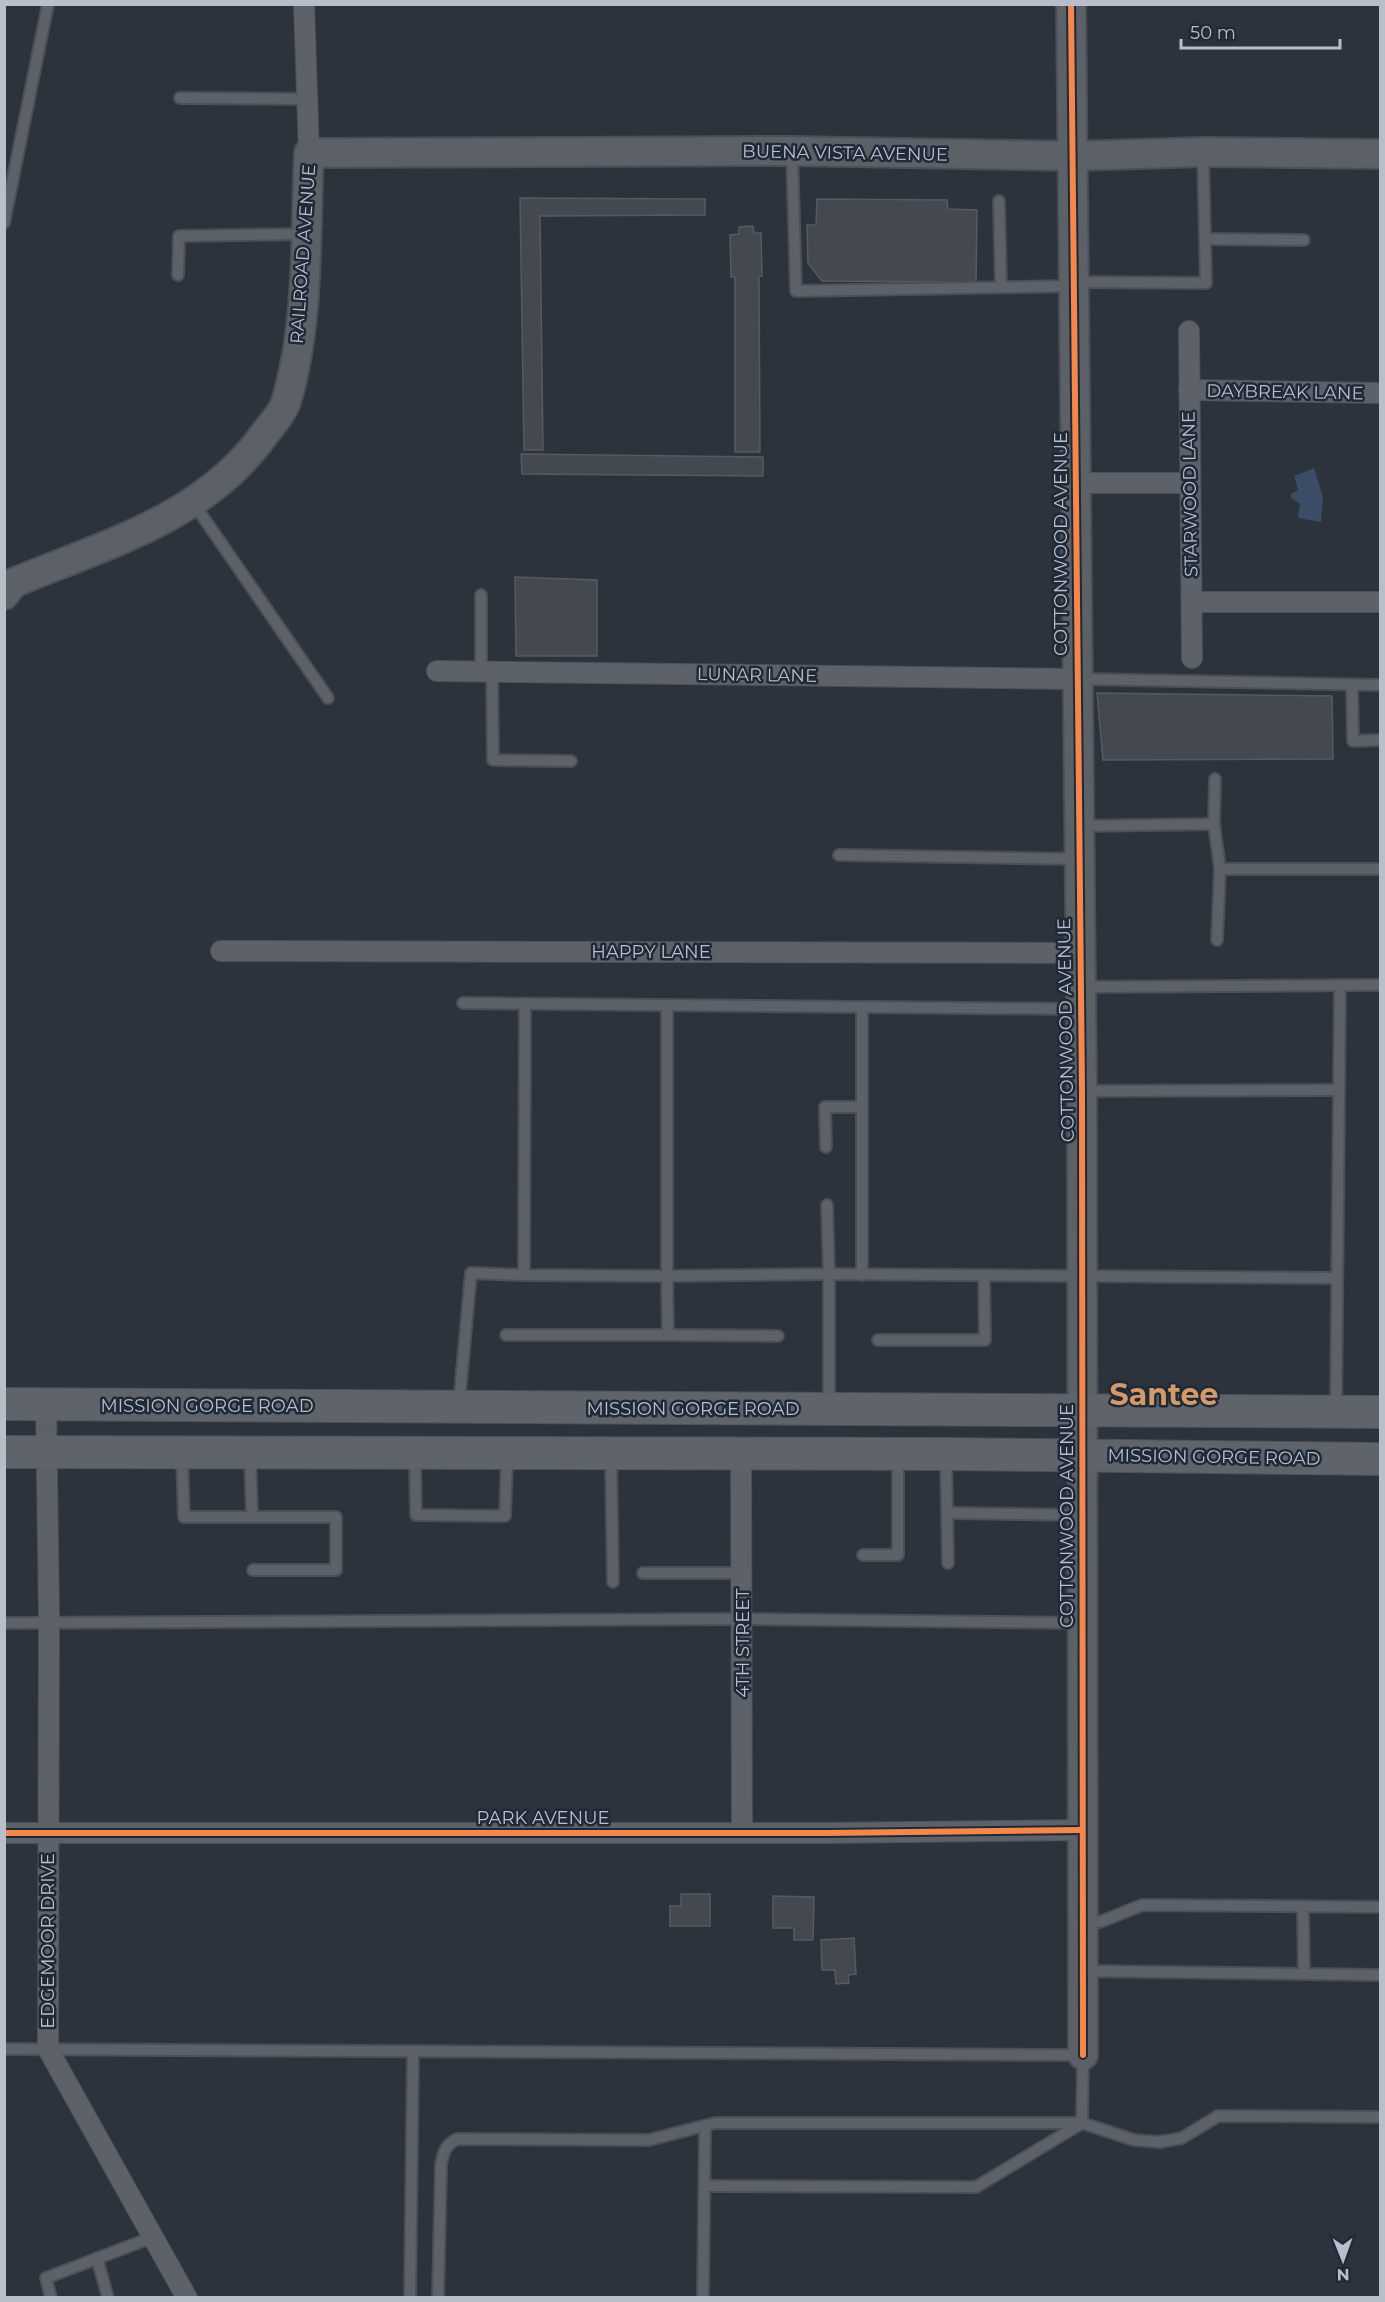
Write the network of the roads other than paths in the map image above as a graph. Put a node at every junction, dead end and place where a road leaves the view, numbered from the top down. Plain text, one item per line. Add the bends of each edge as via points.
1 (48, 4) edge
2 (304, 4) edge
3 (1071, 4) edge
4 (180, 98) dead end
5 (307, 99) junction
6 (792, 151) junction
7 (1203, 152) junction
8 (309, 153) junction
9 (1380, 154) edge
10 (1073, 156) junction
11 (999, 201) dead end
12 (4, 222) edge
13 (305, 234) junction
14 (1205, 239) junction
15 (1304, 240) dead end
16 (178, 275) dead end
17 (1072, 284) junction
18 (1001, 287) junction
19 (1189, 331) dead end
20 (1189, 390) junction
21 (1380, 393) edge
22 (1076, 483) junction
23 (1190, 483) junction
24 (194, 504) junction
25 (4, 595) edge
26 (481, 595) dead end
27 (1192, 602) junction
28 (1380, 602) edge
29 (1192, 658) dead end
30 (436, 671) dead end
31 (487, 671) junction
32 (1077, 679) junction
33 (1352, 685) junction
34 (1380, 685) edge
35 (328, 698) dead end
36 (1380, 740) edge
37 (571, 761) dead end
38 (1215, 779) dead end
39 (1214, 824) junction
40 (1078, 826) junction
41 (839, 855) dead end
42 (1079, 860) junction
43 (1220, 869) junction
44 (1380, 869) edge
45 (1217, 940) dead end
46 (221, 951) dead end
47 (1080, 953) junction
48 (1340, 985) junction
49 (1380, 985) edge
50 (1081, 998) junction
51 (463, 1003) dead end
52 (525, 1004) junction
53 (667, 1005) junction
54 (862, 1008) junction
55 (1339, 1090) junction
56 (1082, 1092) junction
57 (862, 1107) junction
58 (826, 1147) dead end
59 (827, 1205) dead end
60 (829, 1274) junction
61 (524, 1275) junction
62 (667, 1275) junction
63 (862, 1275) junction
64 (984, 1275) junction
65 (1083, 1277) junction
66 (1337, 1278) junction
67 (506, 1335) dead end
68 (668, 1335) junction
69 (778, 1336) dead end
70 (878, 1340) dead end
71 (4, 1404) edge
72 (46, 1404) junction
73 (459, 1407) junction
74 (829, 1410) junction
75 (1082, 1412) junction
76 (1336, 1412) junction
77 (1380, 1412) edge
78 (4, 1452) edge
79 (46, 1452) junction
80 (250, 1452) junction
81 (182, 1453) junction
82 (415, 1453) junction
83 (507, 1453) junction
84 (611, 1454) junction
85 (741, 1454) junction
86 (898, 1454) junction
87 (946, 1454) junction
88 (1083, 1455) junction
89 (1380, 1458) edge
90 (948, 1513) junction
91 (1083, 1515) junction
92 (252, 1517) junction
93 (863, 1555) dead end
94 (948, 1563) dead end
95 (253, 1570) dead end
96 (643, 1573) dead end
97 (743, 1573) junction
98 (613, 1582) dead end
99 (743, 1619) junction
100 (4, 1623) edge
101 (49, 1623) junction
102 (1082, 1623) junction
103 (1081, 1830) junction
104 (4, 1833) edge
105 (49, 1833) junction
106 (742, 1833) junction
107 (1303, 1906) junction
108 (1380, 1907) edge
109 (1083, 1920) junction
110 (1082, 1971) junction
111 (1304, 1974) junction
112 (1380, 1975) edge
113 (4, 2049) edge
114 (48, 2049) junction
115 (413, 2052) junction
116 (1083, 2055) junction
117 (1380, 2117) edge
118 (1082, 2123) junction
119 (705, 2126) junction
120 (705, 2186) junction
121 (153, 2237) junction
122 (97, 2258) junction
123 (51, 2298) edge
124 (108, 2298) edge
125 (187, 2298) edge
126 (410, 2298) edge
127 (438, 2298) edge
128 (704, 2298) edge

1 - 12 lane
2 - 5 street, RAILROAD AVENUE
3 - 10 street, COTTONWOOD AVENUE
4 - 5 lane
5 - 8 street, RAILROAD AVENUE
6 - 8 street, BUENA VISTA AVENUE
6 - 10 street, BUENA VISTA AVENUE
6 - 18 lane via 796,291
7 - 9 street, BUENA VISTA AVENUE
7 - 10 street, BUENA VISTA AVENUE
7 - 14 lane
8 - 13 street, RAILROAD AVENUE
10 - 17 street, COTTONWOOD AVENUE
11 - 18 lane
13 - 16 lane via 179,236
13 - 24 street, RAILROAD AVENUE via 300,336 286,404 256,447 222,483
14 - 15 lane
14 - 17 lane via 1206,283
17 - 18 lane
17 - 22 street, COTTONWOOD AVENUE
19 - 20 street, STARWOOD LANE
20 - 21 street, DAYBREAK LANE
20 - 23 street, STARWOOD LANE
22 - 23 street
22 - 32 street, COTTONWOOD AVENUE
23 - 27 street, STARWOOD LANE
24 - 25 street, RAILROAD AVENUE via 13,583
24 - 35 lane
26 - 31 lane
27 - 28 street
27 - 29 street, STARWOOD LANE
30 - 31 street, LUNAR LANE
31 - 32 street, LUNAR LANE
31 - 37 lane via 493,759
32 - 33 lane
32 - 40 street, COTTONWOOD AVENUE
33 - 34 lane
33 - 36 lane via 1353,741
38 - 39 lane
39 - 40 lane
39 - 43 lane
40 - 42 street, COTTONWOOD AVENUE
41 - 42 lane
42 - 47 street, COTTONWOOD AVENUE
43 - 44 lane
43 - 45 lane
46 - 47 street, HAPPY LANE
47 - 50 street, COTTONWOOD AVENUE
48 - 49 lane
48 - 50 lane
48 - 55 lane
50 - 54 lane
50 - 56 street, COTTONWOOD AVENUE
51 - 52 lane
52 - 53 lane
52 - 61 lane
53 - 54 lane
53 - 62 lane
54 - 57 lane
55 - 56 lane
55 - 66 lane
56 - 65 street, COTTONWOOD AVENUE
57 - 58 lane via 825,1107
57 - 63 lane
59 - 60 lane
60 - 62 lane
60 - 63 lane
60 - 74 lane
61 - 62 lane
61 - 73 lane via 471,1273
62 - 68 lane
63 - 64 lane
64 - 65 lane
64 - 70 lane via 985,1340
65 - 66 lane
65 - 75 street, COTTONWOOD AVENUE
66 - 76 lane
67 - 68 lane
68 - 69 lane
71 - 72 main road, MISSION GORGE ROAD
72 - 73 main road, MISSION GORGE ROAD
72 - 79 street, EDGEMOOR DRIVE
73 - 74 main road, MISSION GORGE ROAD
74 - 75 main road, MISSION GORGE ROAD
75 - 76 main road, MISSION GORGE ROAD
75 - 88 street, COTTONWOOD AVENUE
76 - 77 main road, MISSION GORGE ROAD
78 - 79 main road, MISSION GORGE ROAD
79 - 81 main road, MISSION GORGE ROAD
79 - 101 street, EDGEMOOR DRIVE
80 - 81 main road, MISSION GORGE ROAD
80 - 82 main road, MISSION GORGE ROAD
80 - 92 lane
81 - 92 lane via 184,1517
82 - 83 main road, MISSION GORGE ROAD
82 - 83 lane via 417,1515 505,1516
83 - 84 main road, MISSION GORGE ROAD
84 - 85 main road, MISSION GORGE ROAD
84 - 98 lane
85 - 86 main road, MISSION GORGE ROAD
85 - 97 street, 4TH STREET
86 - 87 main road, MISSION GORGE ROAD
86 - 93 lane via 898,1555
87 - 88 main road, MISSION GORGE ROAD
87 - 90 lane
88 - 89 main road, MISSION GORGE ROAD
88 - 91 street, COTTONWOOD AVENUE
90 - 91 lane
90 - 94 lane
91 - 102 street, COTTONWOOD AVENUE
92 - 95 lane via 336,1516 336,1570
96 - 97 lane
97 - 99 street, 4TH STREET
99 - 101 lane
99 - 102 lane
99 - 106 street, 4TH STREET
100 - 101 lane
101 - 105 street, EDGEMOOR DRIVE
102 - 103 street, COTTONWOOD AVENUE
103 - 106 street, PARK AVENUE
103 - 109 street, COTTONWOOD AVENUE
104 - 105 street, PARK AVENUE
105 - 106 street, PARK AVENUE
105 - 114 street, EDGEMOOR DRIVE
107 - 108 lane
107 - 109 lane via 1142,1905 1100,1922
107 - 111 lane
109 - 110 street, COTTONWOOD AVENUE
110 - 111 lane
110 - 116 street, COTTONWOOD AVENUE
111 - 112 lane
113 - 114 lane
114 - 115 lane
114 - 121 street, EDGEMOOR DRIVE
115 - 116 lane
115 - 126 lane
116 - 118 lane
117 - 118 lane via 1218,2116 1182,2138 1160,2142 1134,2140
118 - 119 lane
118 - 120 lane via 976,2187
119 - 120 lane
119 - 127 lane via 650,2140 469,2138 449,2144 441,2165
120 - 128 lane
121 - 122 lane
121 - 125 street, EDGEMOOR DRIVE
122 - 123 lane via 46,2278
122 - 124 lane

